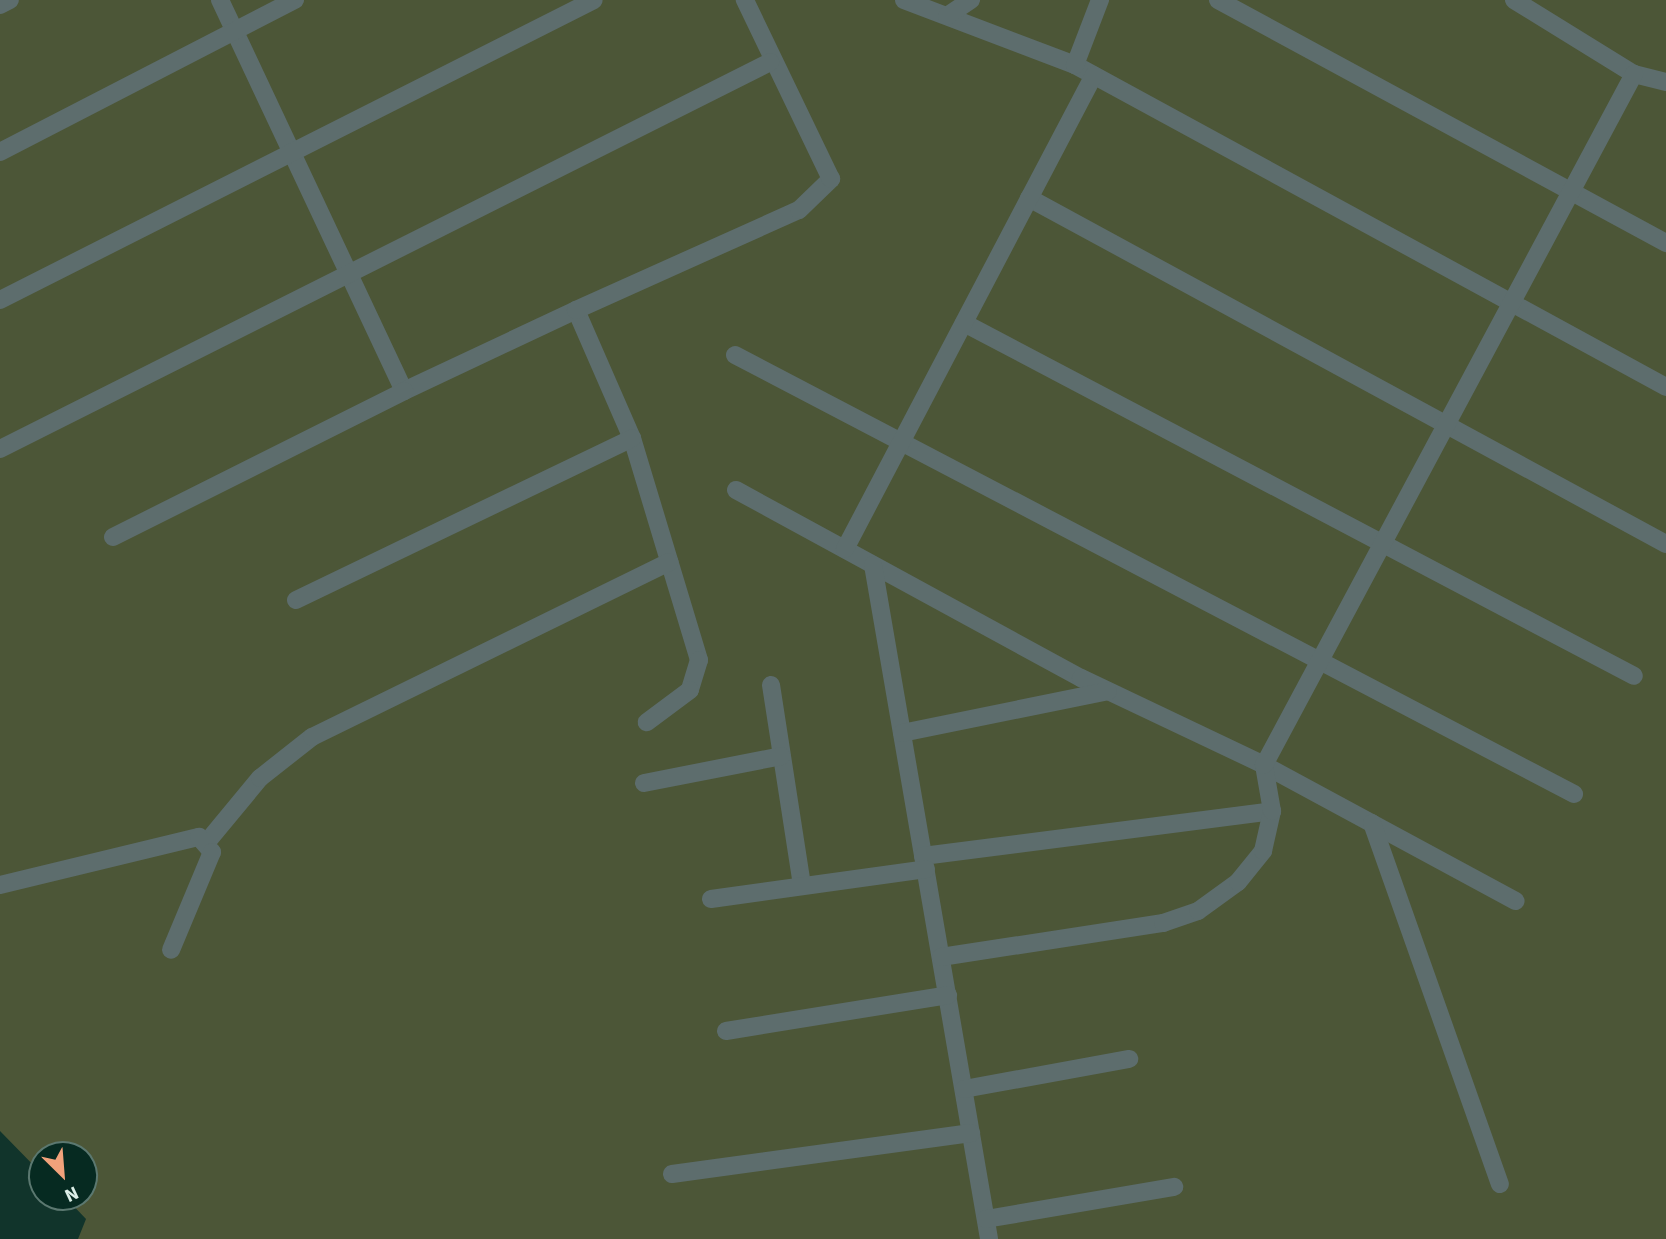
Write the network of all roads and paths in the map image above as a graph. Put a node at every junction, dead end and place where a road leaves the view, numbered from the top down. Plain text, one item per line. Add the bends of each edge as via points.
1 (9, 0) edge
2 (220, 0) edge
3 (295, 0) edge
4 (594, 0) edge
5 (745, 0) edge
6 (906, 0) edge
7 (971, 0) edge
8 (1100, 0) edge
9 (1218, 0) edge
10 (1514, 0) edge
11 (0, 5) edge
12 (947, 16) junction
13 (236, 30) junction
14 (770, 62) junction
15 (1075, 65) junction
16 (1634, 74) junction
17 (1094, 75) junction
18 (1666, 82) edge
19 (0, 152) edge
20 (295, 153) junction
21 (1573, 188) junction
22 (1029, 198) junction
23 (1666, 243) edge
24 (349, 274) junction
25 (0, 300) edge
26 (1510, 306) junction
27 (576, 310) junction
28 (964, 323) junction
29 (735, 355) dead end
30 (1666, 387) edge
31 (404, 391) junction
32 (1446, 426) junction
33 (632, 438) junction
34 (905, 438) junction
35 (0, 449) edge
36 (736, 490) dead end
37 (113, 537) dead end
38 (1383, 542) junction
39 (1666, 544) edge
40 (845, 549) junction
41 (670, 562) junction
42 (873, 565) junction
43 (296, 600) dead end
44 (1317, 660) junction
45 (1634, 676) dead end
46 (771, 685) dead end
47 (1108, 691) junction
48 (648, 722) dead end
49 (902, 733) junction
50 (781, 756) junction
51 (1264, 765) junction
52 (644, 783) dead end
53 (1574, 794) dead end
54 (1272, 811) junction
55 (1372, 823) junction
56 (207, 842) junction
57 (925, 863) junction
58 (0, 885) edge
59 (802, 886) junction
60 (711, 899) dead end
61 (1516, 901) dead end
62 (171, 950) dead end
63 (941, 957) junction
64 (948, 995) junction
65 (726, 1031) dead end
66 (1129, 1059) dead end
67 (964, 1089) junction
68 (971, 1133) junction
69 (672, 1174) dead end
70 (1500, 1184) dead end
71 (1174, 1187) dead end
72 (986, 1219) junction
73 (989, 1239) edge

1 - 11 street
2 - 13 street
3 - 13 street
4 - 20 street
5 - 14 street
6 - 12 street
7 - 12 street
8 - 15 street
9 - 21 street
10 - 16 street
12 - 15 street
13 - 19 street
13 - 20 street
14 - 24 street
14 - 27 street via 804,112 831,179 799,209
15 - 17 street
16 - 18 street
16 - 21 street
17 - 22 street
17 - 26 street
20 - 24 street
20 - 25 street
21 - 23 street
21 - 26 street
22 - 28 street
22 - 32 street
24 - 31 street
24 - 35 street
26 - 30 street
26 - 32 street
27 - 31 street
27 - 33 street
28 - 34 street
28 - 38 street
29 - 34 street
31 - 37 street
32 - 38 street
32 - 39 street
33 - 41 street
33 - 43 street
34 - 40 street
34 - 44 street
36 - 40 street
38 - 44 street
38 - 45 street
40 - 42 street
41 - 48 street via 699,660 690,690
41 - 56 street via 312,737 260,778
42 - 47 street
42 - 49 street
44 - 51 street
44 - 53 street
46 - 50 street
47 - 49 street
47 - 51 street
49 - 57 street
50 - 52 street
50 - 59 street
51 - 54 street
51 - 55 street
54 - 57 street
54 - 63 street via 1263,851 1238,883 1198,911 1163,923
55 - 61 street
55 - 70 street
56 - 58 street via 199,837
56 - 62 street via 208,868
57 - 59 street
57 - 63 street
59 - 60 street
63 - 64 street
64 - 65 street
64 - 67 street
66 - 67 street
67 - 68 street
68 - 69 street
68 - 72 street
71 - 72 street
72 - 73 street

